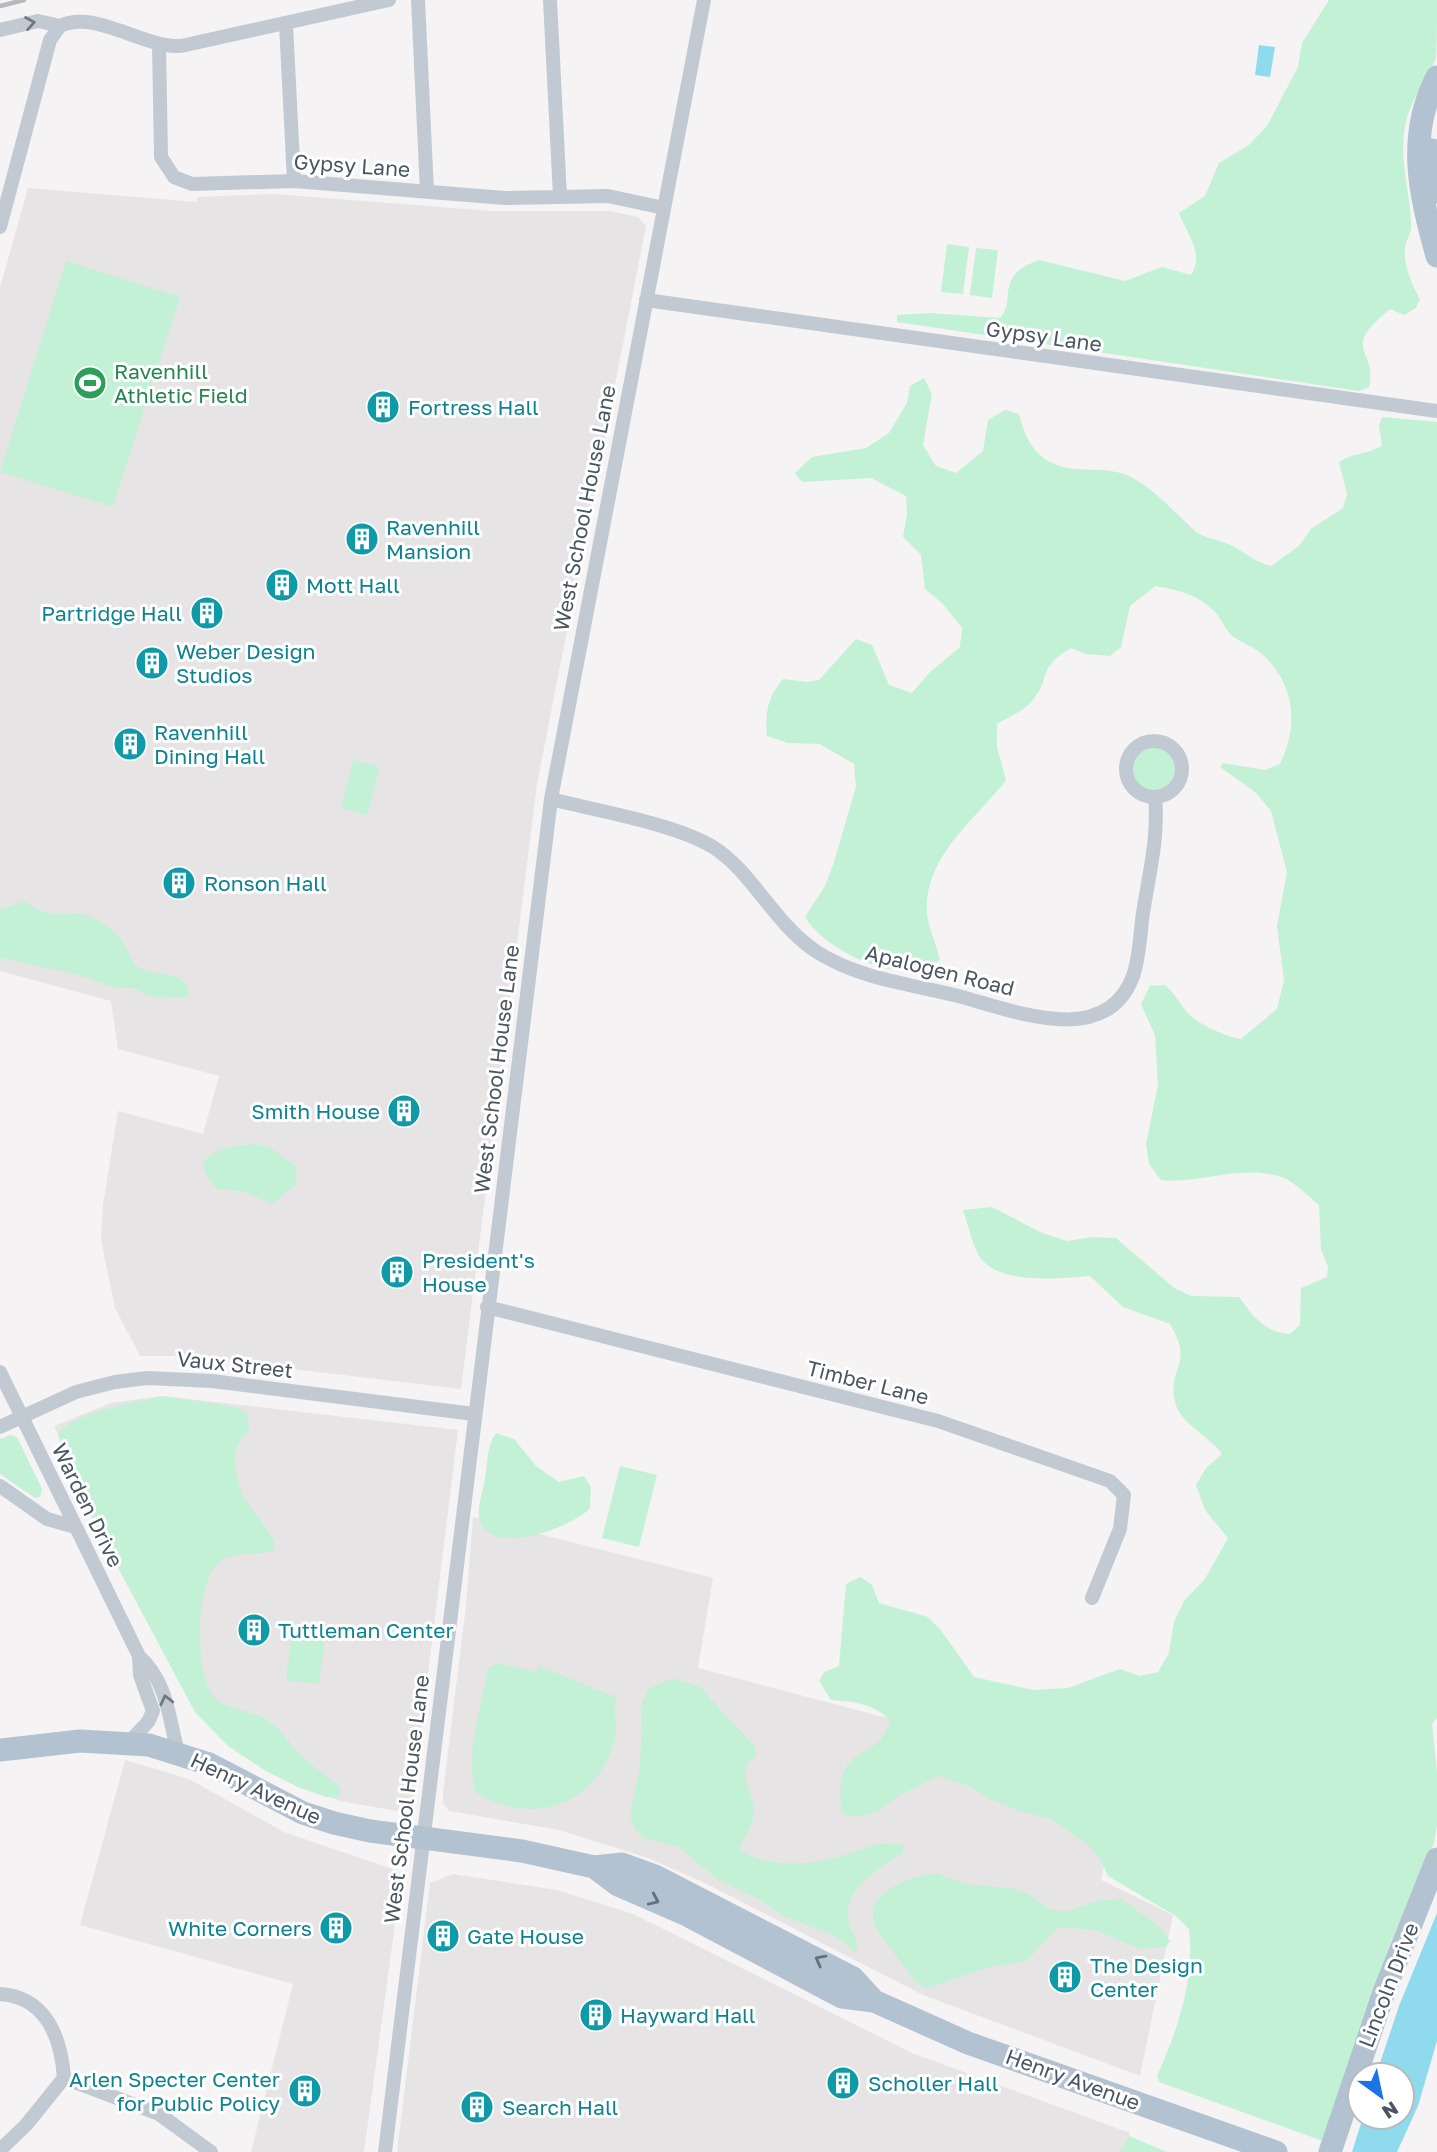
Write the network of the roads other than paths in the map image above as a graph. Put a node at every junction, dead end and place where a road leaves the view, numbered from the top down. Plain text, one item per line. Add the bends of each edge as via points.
1 (389, 0) edge
2 (418, 0) edge
3 (550, 0) edge
4 (704, 0) edge
5 (286, 24) junction
6 (60, 26) junction
7 (0, 30) edge
8 (159, 45) junction
9 (1437, 77) edge
10 (1437, 116) edge
11 (294, 181) junction
12 (427, 192) junction
13 (1437, 192) edge
14 (560, 196) junction
15 (664, 208) junction
16 (0, 226) edge
17 (1437, 256) edge
18 (646, 300) junction
19 (1437, 411) edge
20 (1155, 797) junction
21 (551, 799) junction
22 (487, 1307) junction
23 (0, 1373) edge
24 (474, 1414) junction
25 (21, 1417) junction
26 (0, 1427) edge
27 (0, 1486) edge
28 (75, 1527) junction
29 (1092, 1598) dead end
30 (139, 1656) junction
31 (129, 1742) junction
32 (0, 1750) edge
33 (178, 1752) junction
34 (423, 1838) junction
35 (1437, 1859) edge
36 (1437, 1890) edge
37 (0, 1994) edge
38 (1372, 2061) edge
39 (64, 2078) junction
40 (1349, 2131) edge
41 (0, 2150) edge
42 (211, 2152) edge
43 (385, 2152) edge
44 (1276, 2152) edge
45 (1330, 2152) edge
46 (1343, 2152) edge

1 - 5 street
2 - 12 street
3 - 14 street
4 - 15 street, West School House Lane
5 - 8 street via 191,44
5 - 11 street
7 -> 6 street via 38,21
6 - 8 street via 83,21
6 - 16 street via 50,40
8 - 11 street, Gypsy Lane via 160,149 164,165 174,177 192,184
9 - 17 main road via 1424,104 1417,152 1423,202
10 - 13 main road via 1432,153
11 - 12 street, Gypsy Lane
12 - 14 street, Gypsy Lane via 505,198
14 - 15 street, Gypsy Lane via 608,196
15 - 18 street, West School House Lane
18 - 19 street, Gypsy Lane
18 - 21 street, West School House Lane
20 - 20 street via 1173,790 1182,774 1179,755 1157,740 1132,751 1125,768 1131,786
20 - 21 street, Apalogen Road via 1154,846 1133,976 1107,1008 1073,1020 1038,1017 853,970 793,933 735,865 713,847 679,833
21 - 22 street, West School House Lane
22 - 24 street, West School House Lane
22 - 29 street, Timber Lane via 948,1424 1110,1481 1124,1495 1122,1517
23 - 25 street, Warden Drive
24 - 25 street, Vaux Street via 156,1377 98,1385
24 - 34 street, West School House Lane
25 - 26 street, Vaux Street
25 - 28 street, Warden Drive
27 - 28 street via 47,1519
28 - 30 street, Warden Drive
30 - 31 street, Warden Drive via 140,1675 153,1711
33 -> 30 street, Warden Drive via 164,1691
31 - 32 main road, Henry Avenue via 80,1741
31 - 33 main road, Henry Avenue
33 - 34 main road, Henry Avenue via 317,1818
34 - 43 street, West School House Lane
34 - 44 main road, Henry Avenue via 522,1851 594,1867 622,1864 679,1886 853,1978 874,2001 968,2043
35 - 45 main road, Lincoln Drive via 1384,1992
36 - 38 main road, Lincoln Drive
37 - 39 street via 23,1998 44,2014 57,2036
39 - 41 street
39 - 42 street via 159,2114
40 - 46 main road

